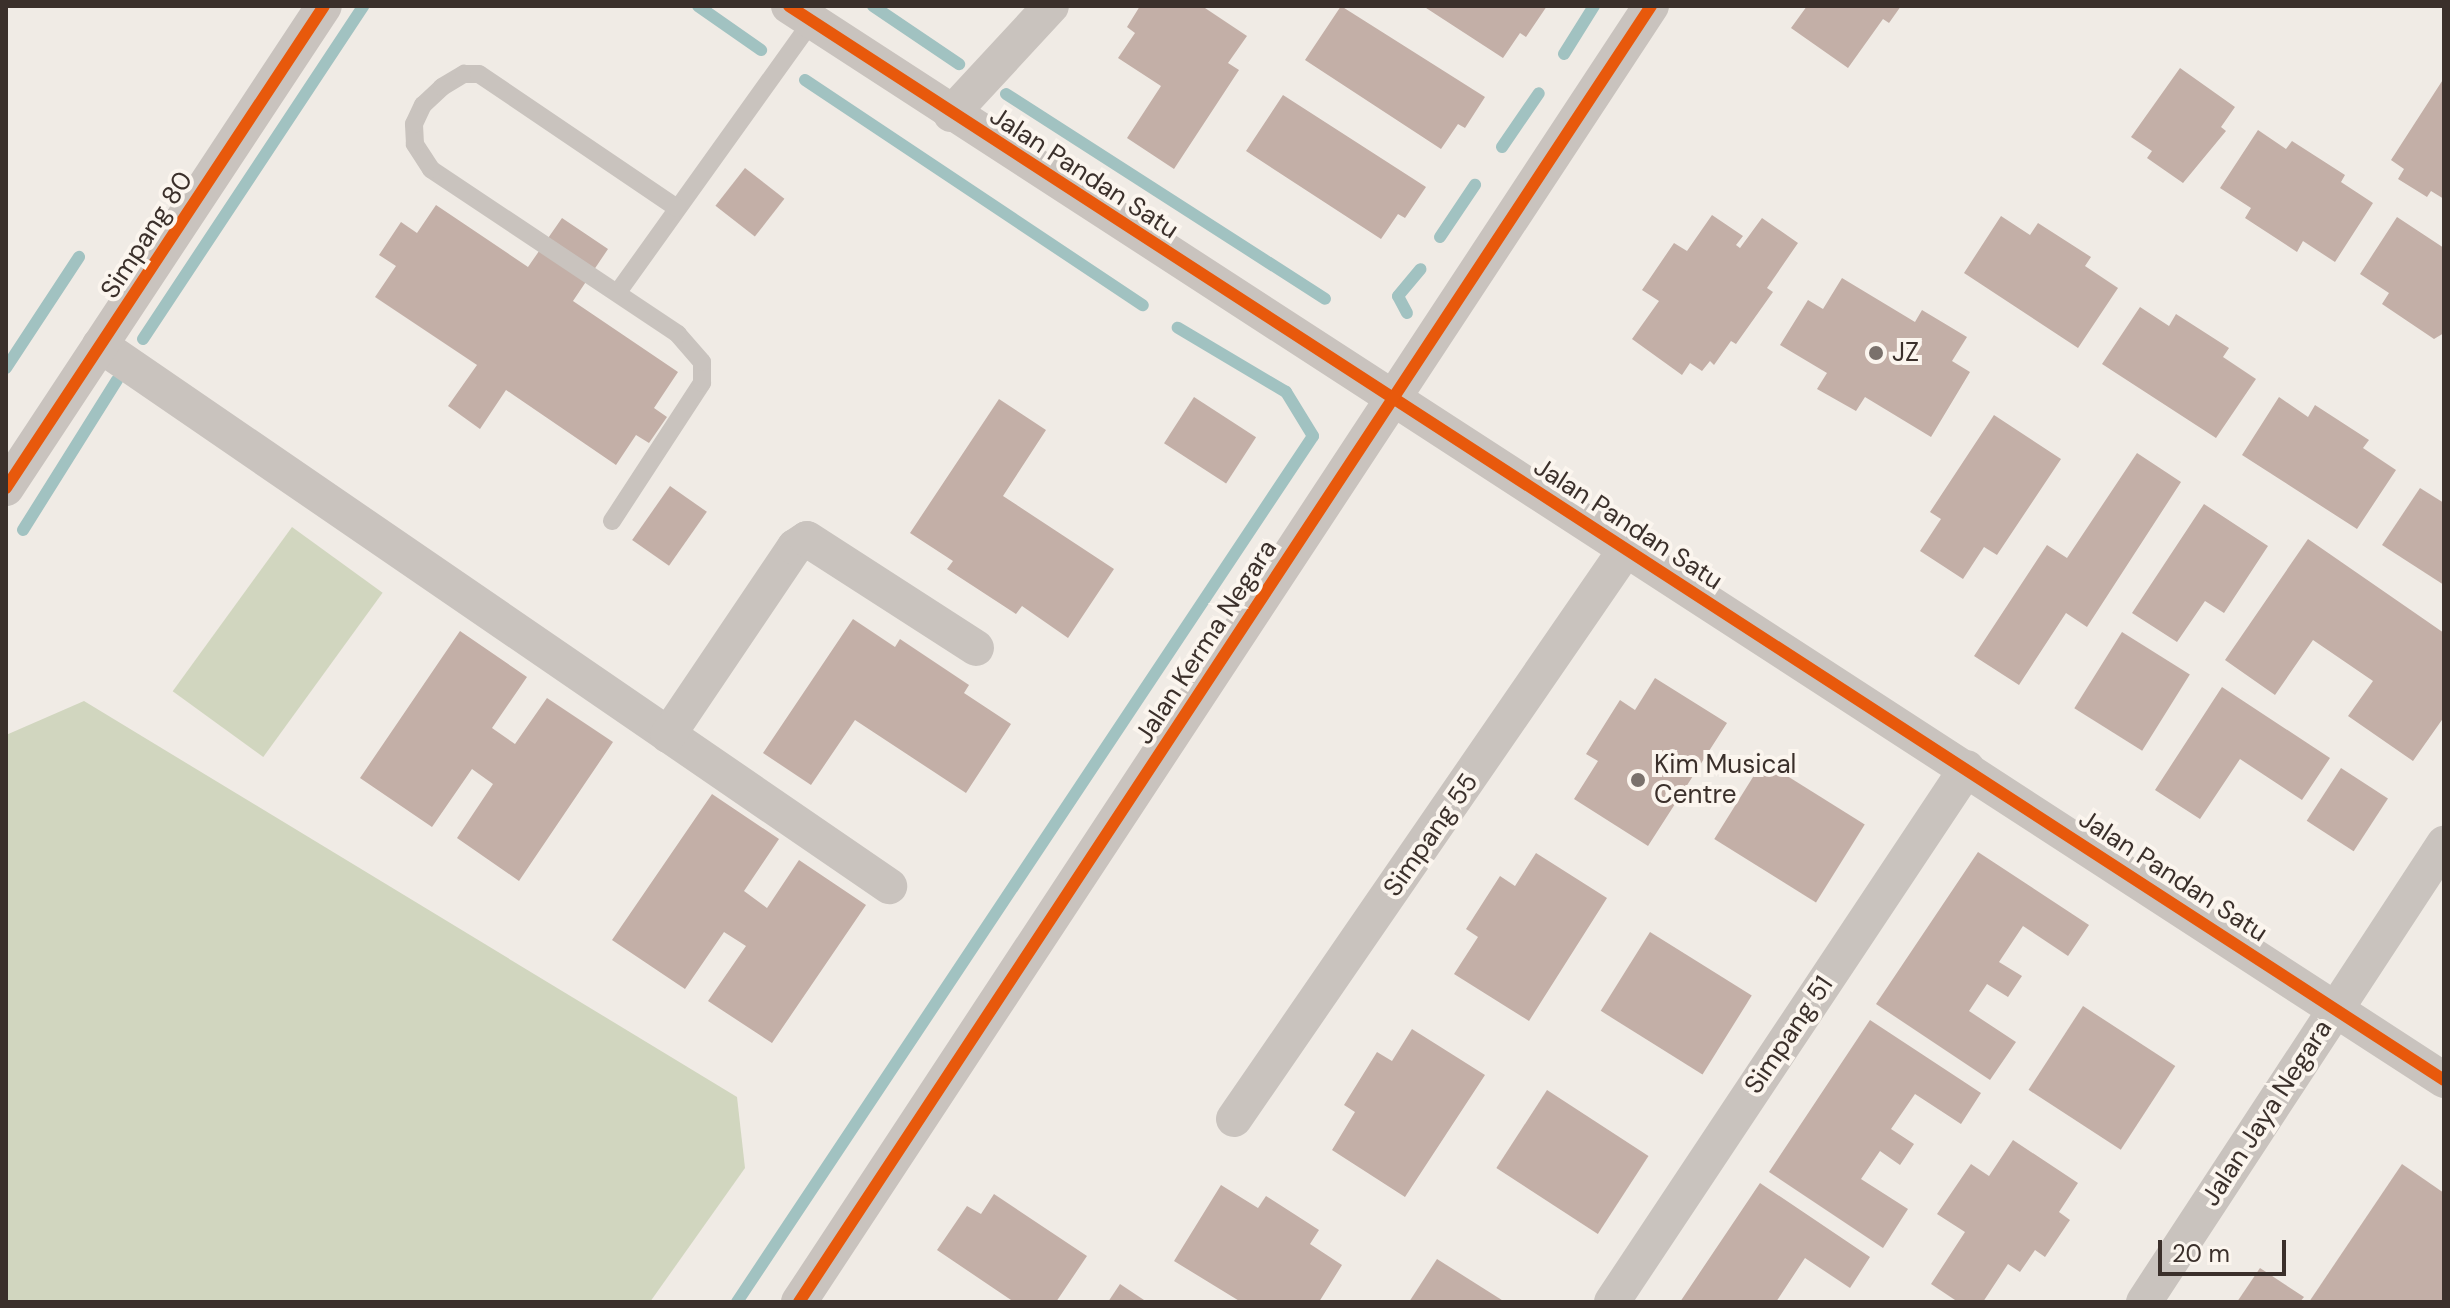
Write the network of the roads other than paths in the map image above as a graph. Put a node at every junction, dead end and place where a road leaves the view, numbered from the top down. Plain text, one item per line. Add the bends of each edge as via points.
1 (324, 6) edge
2 (1051, 6) edge
3 (1651, 6) edge
4 (800, 14) edge
5 (951, 114) junction
6 (677, 208) junction
7 (618, 292) junction
8 (100, 345) junction
9 (1392, 400) junction
10 (6, 488) edge
11 (612, 521) dead end
12 (1626, 549) junction
13 (976, 648) dead end
14 (668, 735) junction
15 (1967, 768) junction
16 (2444, 844) edge
17 (889, 886) dead end
18 (2336, 1008) junction
19 (2444, 1080) edge
20 (1234, 1119) dead end
21 (799, 1302) edge
22 (1612, 1302) edge
23 (2144, 1302) edge

1 - 8 street, Simpang 80
2 - 5 street
3 - 9 street, Jalan Kerma Negara
4 - 5 street, Jalan Pandan Satu
4 - 6 lane
5 - 9 street, Jalan Pandan Satu
6 - 7 lane
6 - 7 lane via 479,74 464,74 423,105 414,124 415,144 431,169
7 - 11 lane via 692,346 702,362 702,383
8 - 10 street, Simpang 80
8 - 14 street
9 - 12 street, Jalan Pandan Satu
9 - 21 street, Jalan Kerma Negara
12 - 15 street, Jalan Pandan Satu
12 - 20 street, Simpang 55
13 - 14 street via 807,539 795,547
14 - 17 street
15 - 18 street, Jalan Pandan Satu
15 - 22 street, Simpang 51
16 - 18 street, Jalan Jaya Negara
18 - 19 street, Jalan Pandan Satu
18 - 23 street, Jalan Jaya Negara

